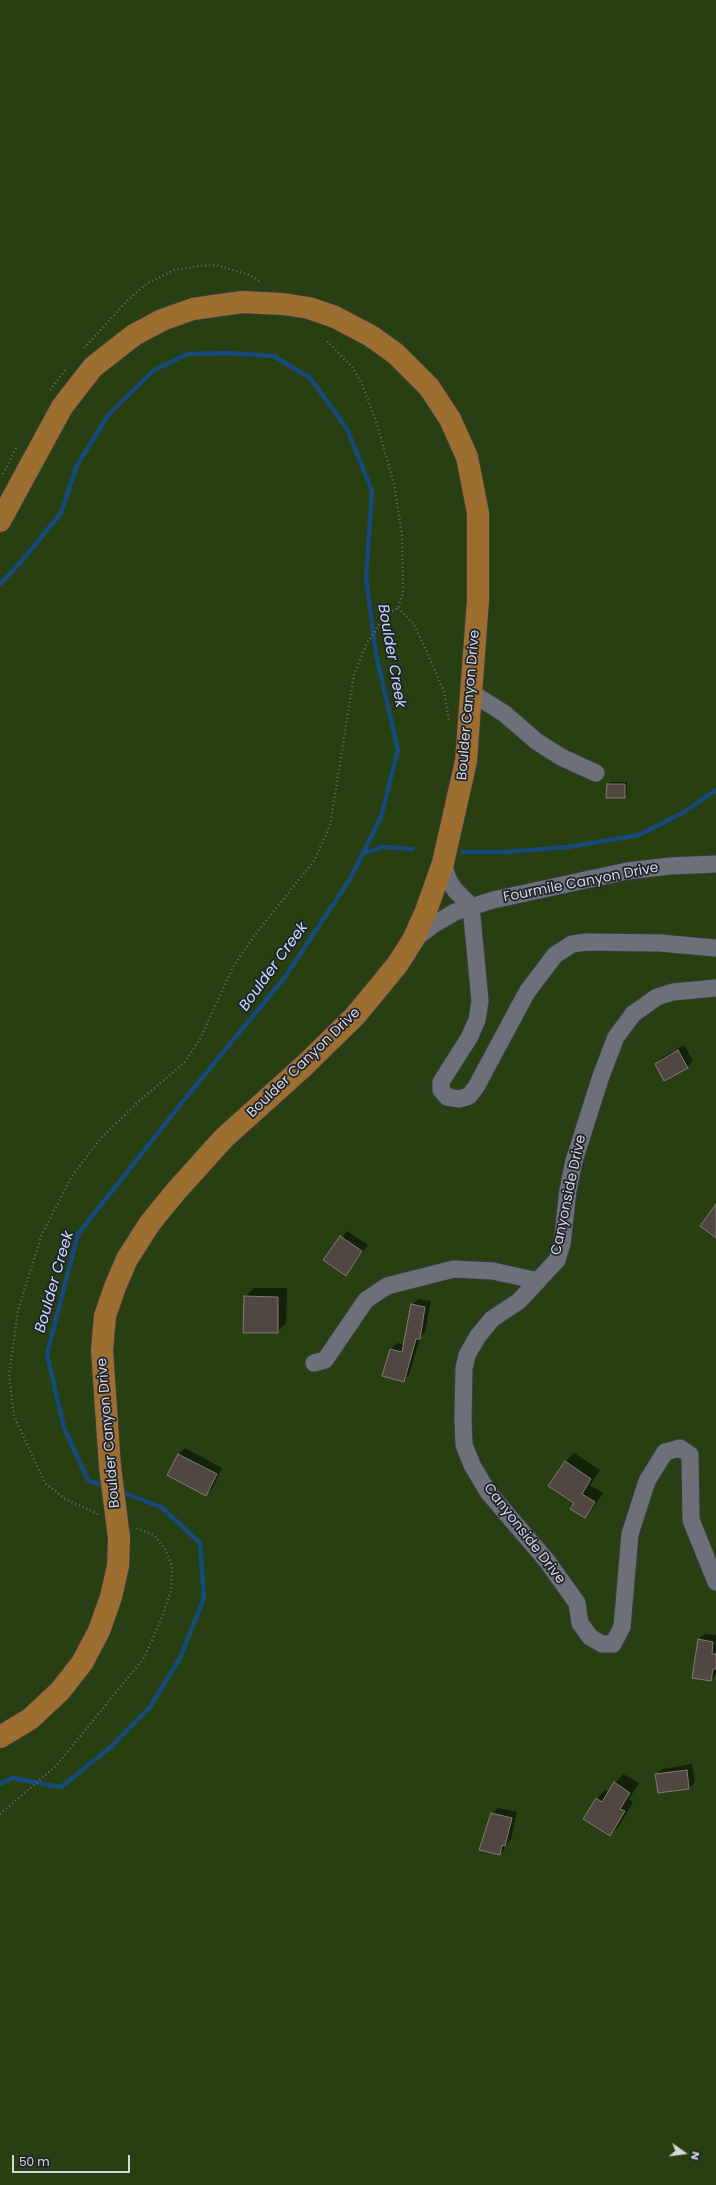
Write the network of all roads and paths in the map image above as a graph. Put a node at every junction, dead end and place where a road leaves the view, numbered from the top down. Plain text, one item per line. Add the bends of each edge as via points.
1 (327, 341) dead end
2 (0, 521) edge
3 (398, 608) junction
4 (366, 645) dead end
5 (472, 693) junction
6 (445, 700) dead end
7 (596, 773) dead end
8 (443, 863) junction
9 (716, 864) edge
10 (471, 906) junction
11 (413, 940) junction
12 (716, 948) edge
13 (716, 988) edge
14 (538, 1281) junction
15 (314, 1363) dead end
16 (716, 1582) edge
17 (125, 1683) dead end
18 (0, 1737) edge
19 (0, 1814) edge

1 - 3 path via 352,367 362,384 386,452 402,535 403,593
2 - 5 main road, Boulder Canyon Drive via 76,386 93,367 134,335 162,320 192,310 242,302 309,308 335,317 371,336 396,354 429,387 450,419 467,457 478,513 478,600
3 - 4 path via 385,615
3 - 6 path via 413,623
5 - 7 street via 505,714 536,741 561,757
5 - 8 main road, Boulder Canyon Drive via 466,761
8 - 10 street via 448,880
8 - 11 main road, Boulder Canyon Drive
9 - 10 street, Fourmile Canyon Drive via 627,871
10 - 11 street, Fourmile Canyon Drive via 433,925
10 - 12 street via 480,1001 477,1020 469,1038 441,1082 441,1090 447,1097 459,1099 469,1096 527,992 555,955 572,944 660,943
11 - 18 main road, Boulder Canyon Drive, bridge via 397,965 355,1016 305,1066 224,1138 177,1190 150,1223 127,1259 105,1316 102,1350 110,1467 119,1538 118,1566 112,1597 100,1631 82,1663 60,1691 30,1719
13 - 14 street, Canyonside Drive via 673,992 657,997 633,1014 616,1037 574,1161 562,1244 556,1260
14 - 15 street via 493,1271 454,1269 387,1286 366,1300 325,1360
14 - 16 street, Canyonside Drive via 519,1300 492,1319 467,1355 464,1368 464,1445 488,1492 547,1561 577,1603 580,1623 590,1637 602,1644 613,1644 622,1626 630,1534 648,1481 665,1452 680,1448 690,1454 691,1520
17 - 19 path via 56,1766

